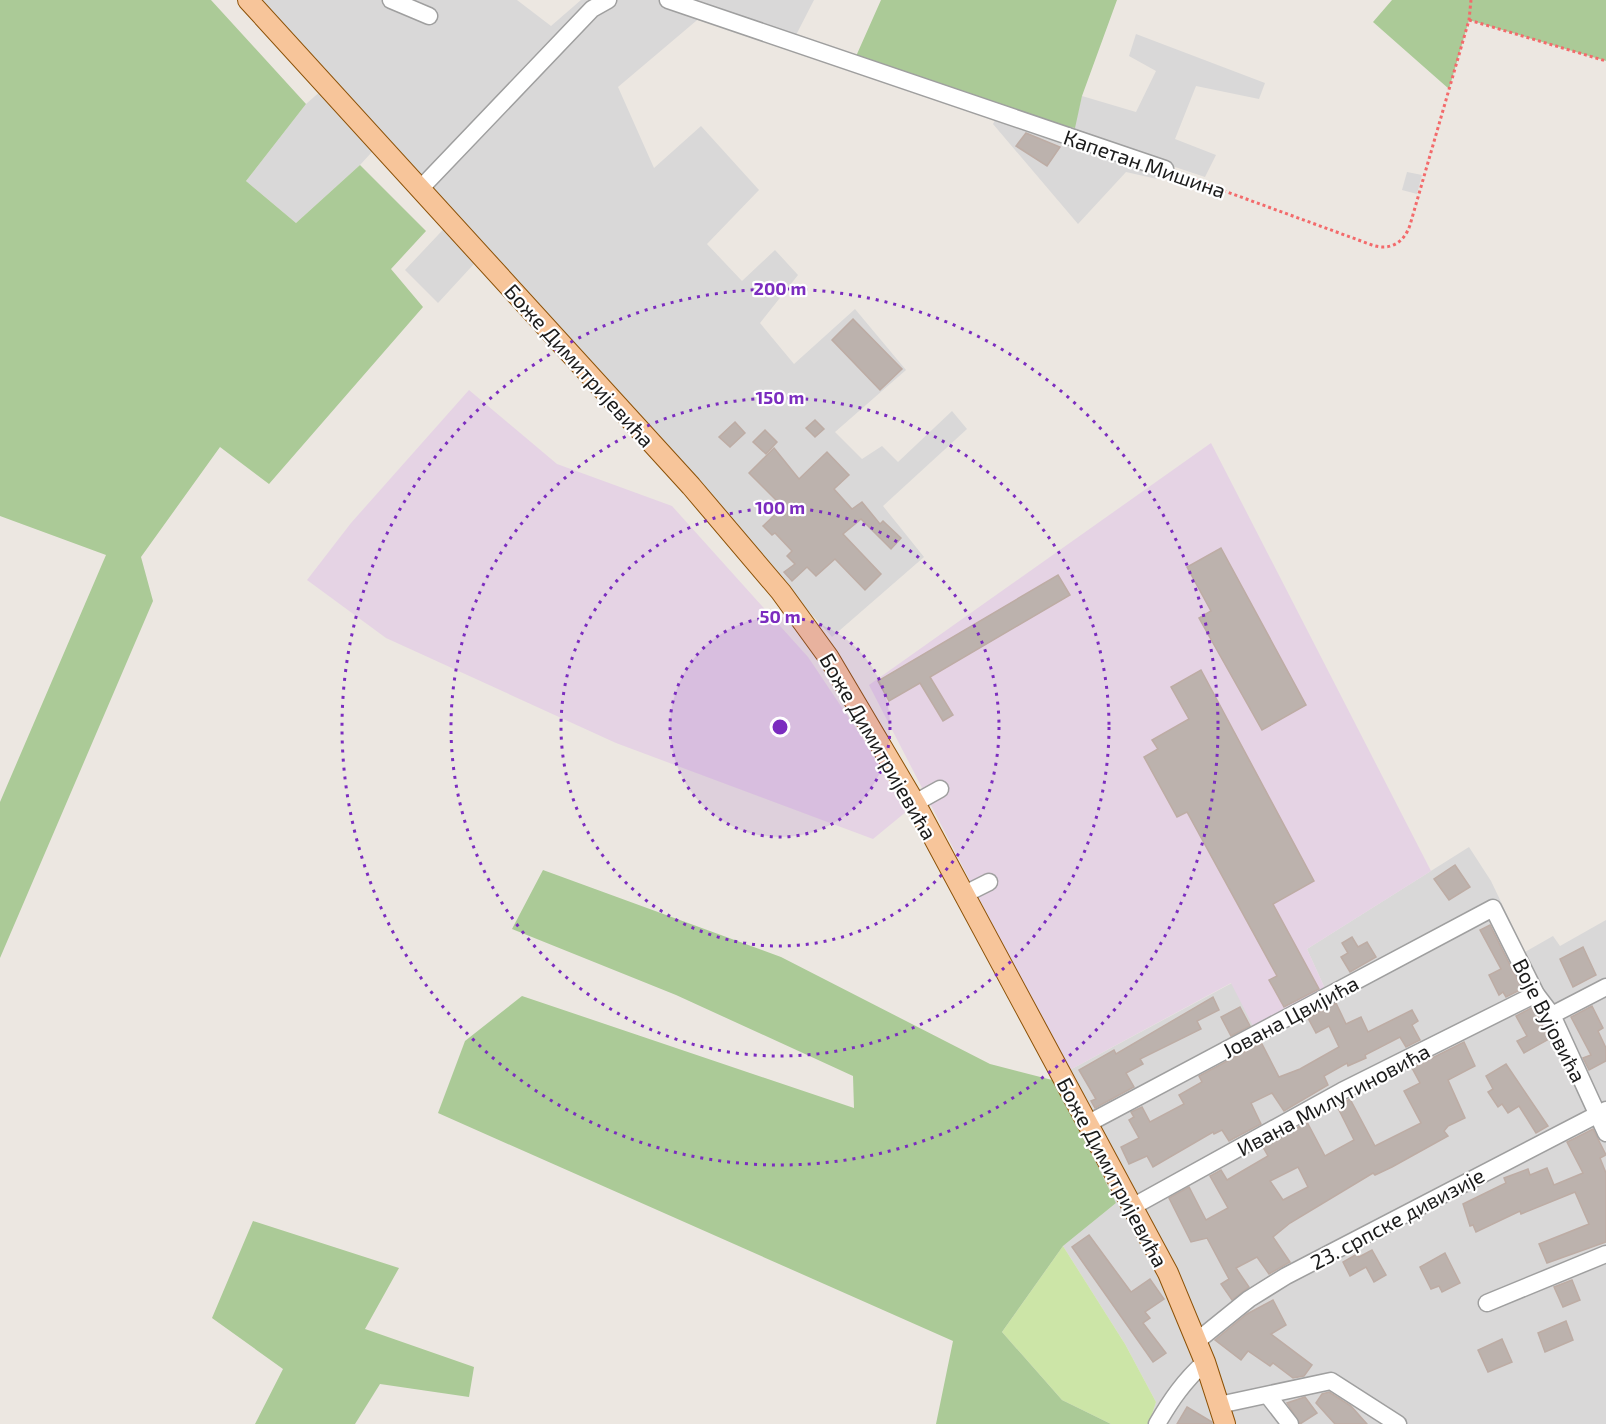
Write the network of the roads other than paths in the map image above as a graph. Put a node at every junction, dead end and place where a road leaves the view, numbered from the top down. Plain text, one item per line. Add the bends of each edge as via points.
1 (248, 0) edge
2 (391, 0) edge
3 (608, 0) edge
4 (668, 0) edge
5 (429, 16) dead end
6 (1165, 169) road end
7 (420, 189) junction
8 (940, 789) dead end
9 (915, 803) junction
10 (989, 882) dead end
11 (963, 895) junction
12 (1493, 909) joint
13 (1606, 987) edge
14 (1536, 994) junction
15 (1552, 1015) junction
16 (1602, 1112) edge
17 (1087, 1124) junction
18 (1606, 1133) edge
19 (1132, 1207) junction
20 (1606, 1254) edge
21 (1487, 1303) dead end
22 (1197, 1341) junction
23 (1205, 1362) junction
24 (1269, 1396) junction
25 (1222, 1415) edge
26 (1157, 1424) edge
27 (1290, 1424) edge
28 (1398, 1424) edge

1 - 7 main road, Боже Димитријевића
2 - 5 street
3 - 7 street via 592,9
4 - 6 street, Капетан Мишина
7 - 9 main road, Боже Димитријевића via 691,486 781,592 846,684
8 - 9 street
9 - 11 main road, Боже Димитријевића
10 - 11 street
11 - 17 main road, Боже Димитријевића
12 - 14 street, Воје Вујовића
12 - 17 street, Јована Цвијића
13 - 15 street
14 - 15 street, Воје Вујовића
14 - 19 street, Ивана Милутиновића via 1342,1091
15 - 16 street, Воје Вујовића
16 - 18 street, Воје Вујовића
16 - 22 street, 23. српске дивизије via 1278,1280
17 - 19 main road, Боже Димитријевића
19 - 22 main road, Боже Димитријевића via 1168,1273
20 - 21 street
22 - 23 main road, Боже Димитријевића
23 - 25 main road, Боже Димитријевића
23 - 26 street via 1172,1397
24 - 25 street
24 - 27 street
24 - 28 street via 1331,1381

